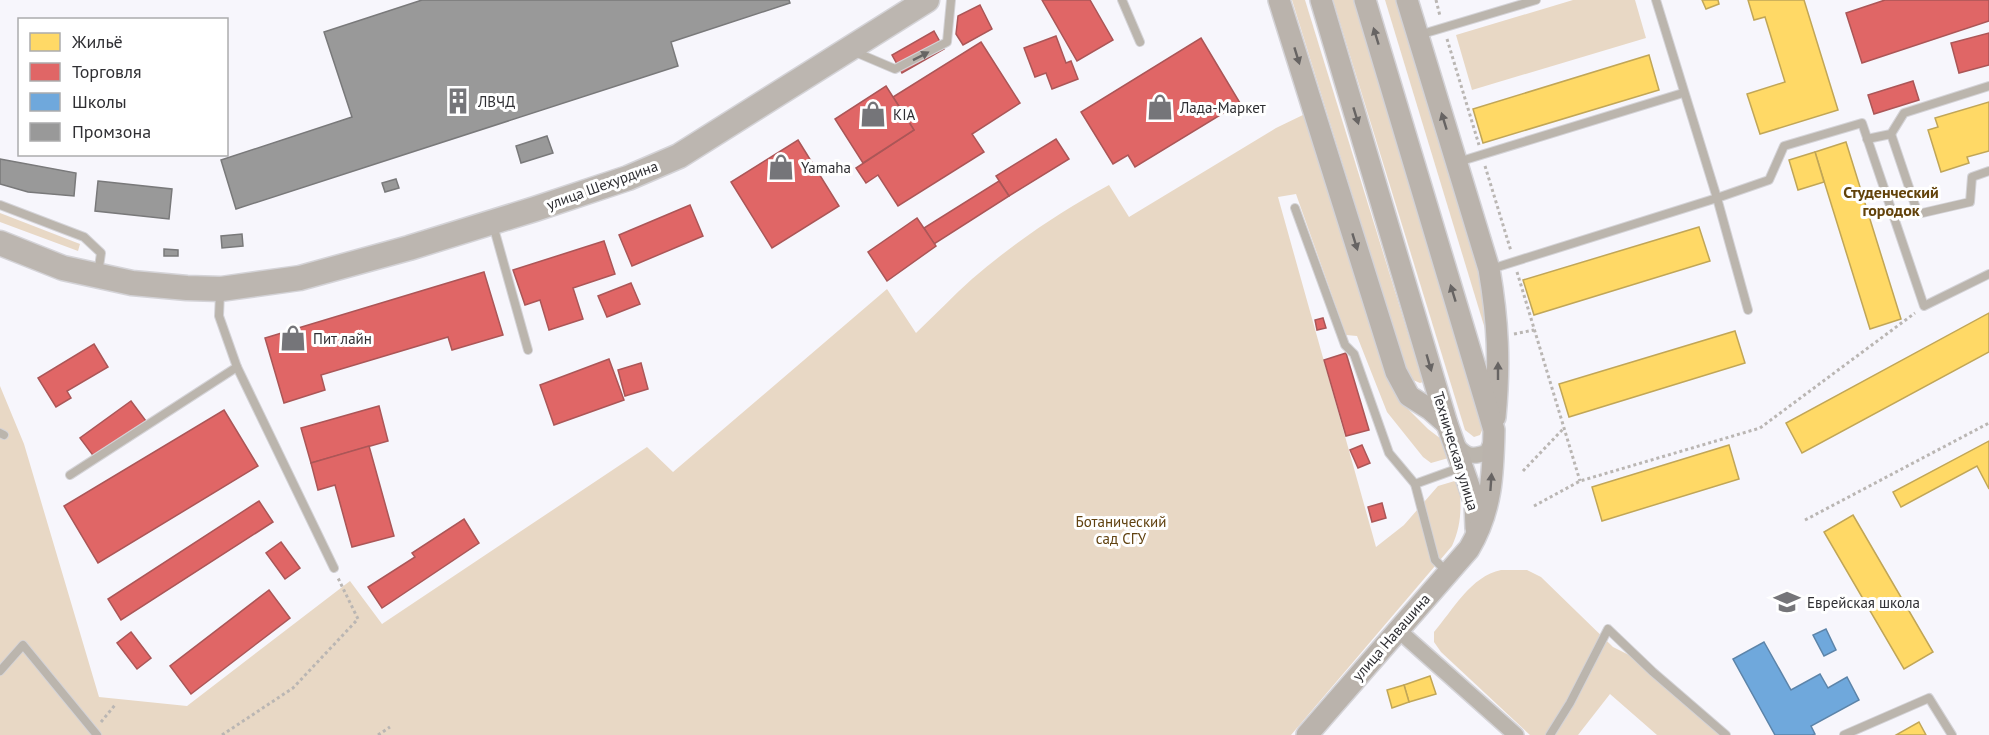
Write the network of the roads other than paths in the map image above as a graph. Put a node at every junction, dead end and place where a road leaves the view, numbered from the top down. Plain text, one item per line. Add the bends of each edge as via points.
1 (927, 0) edge
2 (951, 0) edge
3 (1122, 0) edge
4 (1279, 0) edge
5 (1321, 0) edge
6 (1365, 0) edge
7 (1407, 0) edge
8 (1536, 0) edge
9 (1656, 0) edge
10 (1418, 36) junction
11 (1140, 42) dead end
12 (848, 49) junction
13 (1989, 86) edge
14 (1683, 93) junction
15 (1890, 134) junction
16 (1868, 139) junction
17 (1456, 162) junction
18 (1989, 171) edge
19 (1717, 198) junction
20 (0, 205) edge
21 (1295, 208) dead end
22 (492, 222) junction
23 (0, 243) edge
24 (1489, 269) junction
25 (1989, 274) edge
26 (97, 275) junction
27 (231, 287) junction
28 (1748, 310) dead end
29 (528, 350) dead end
30 (237, 367) junction
31 (1450, 433) junction
32 (1494, 434) junction
33 (1463, 466) junction
34 (70, 475) dead end
35 (1415, 484) junction
36 (1475, 538) junction
37 (333, 568) road end
38 (1447, 573) junction
39 (1397, 629) junction
40 (0, 671) edge
41 (98, 732) edge
42 (1307, 735) edge
43 (1516, 735) edge
44 (1550, 735) edge
45 (1726, 735) edge
46 (1844, 735) edge
47 (1952, 735) edge

1 - 12 main road, улица Шехурдина
12 -> 2 lane via 895,69 946,42
3 - 11 lane
4 -> 31 main road via 1396,372 1409,396 1431,410
5 -> 31 main road, Техническая улица
32 -> 6 main road, Техническая улица
7 - 10 main road
8 - 10 lane
9 - 14 lane
17 -> 10 main road
12 - 22 main road, улица Шехурдина via 679,156 628,178
13 - 15 lane via 1904,113
14 - 17 lane
14 - 19 lane
15 - 16 lane
15 - 18 lane via 1918,214 1970,202 1972,177
16 - 19 lane via 1862,123 1784,146 1769,180
16 - 25 lane via 1924,306
17 - 24 main road
19 - 24 lane
19 - 28 lane
20 - 26 lane via 84,237 101,253
21 - 35 lane via 1389,453
22 - 27 main road, улица Шехурдина via 300,278
22 - 29 lane
23 - 26 main road, улица Шехурдина via 63,268
32 -> 24 main road via 1498,337
26 - 27 main road, улица Шехурдина via 187,288
27 - 30 lane via 219,316
30 - 34 lane
30 - 37 lane
31 - 32 street via 1463,453 1475,457 1487,452
31 - 33 main road, Техническая улица
36 -> 32 main road, Техническая улица via 1491,495
33 - 35 lane
33 - 36 main road, Техническая улица via 1475,503
35 - 38 lane via 1435,560
36 - 38 main road, улица Навашина
38 - 39 main road, улица Навашина
39 - 42 main road, улица Навашина
39 - 43 street
40 - 41 lane via 23,645
44 - 45 lane via 1608,629
46 - 47 lane via 1929,698

